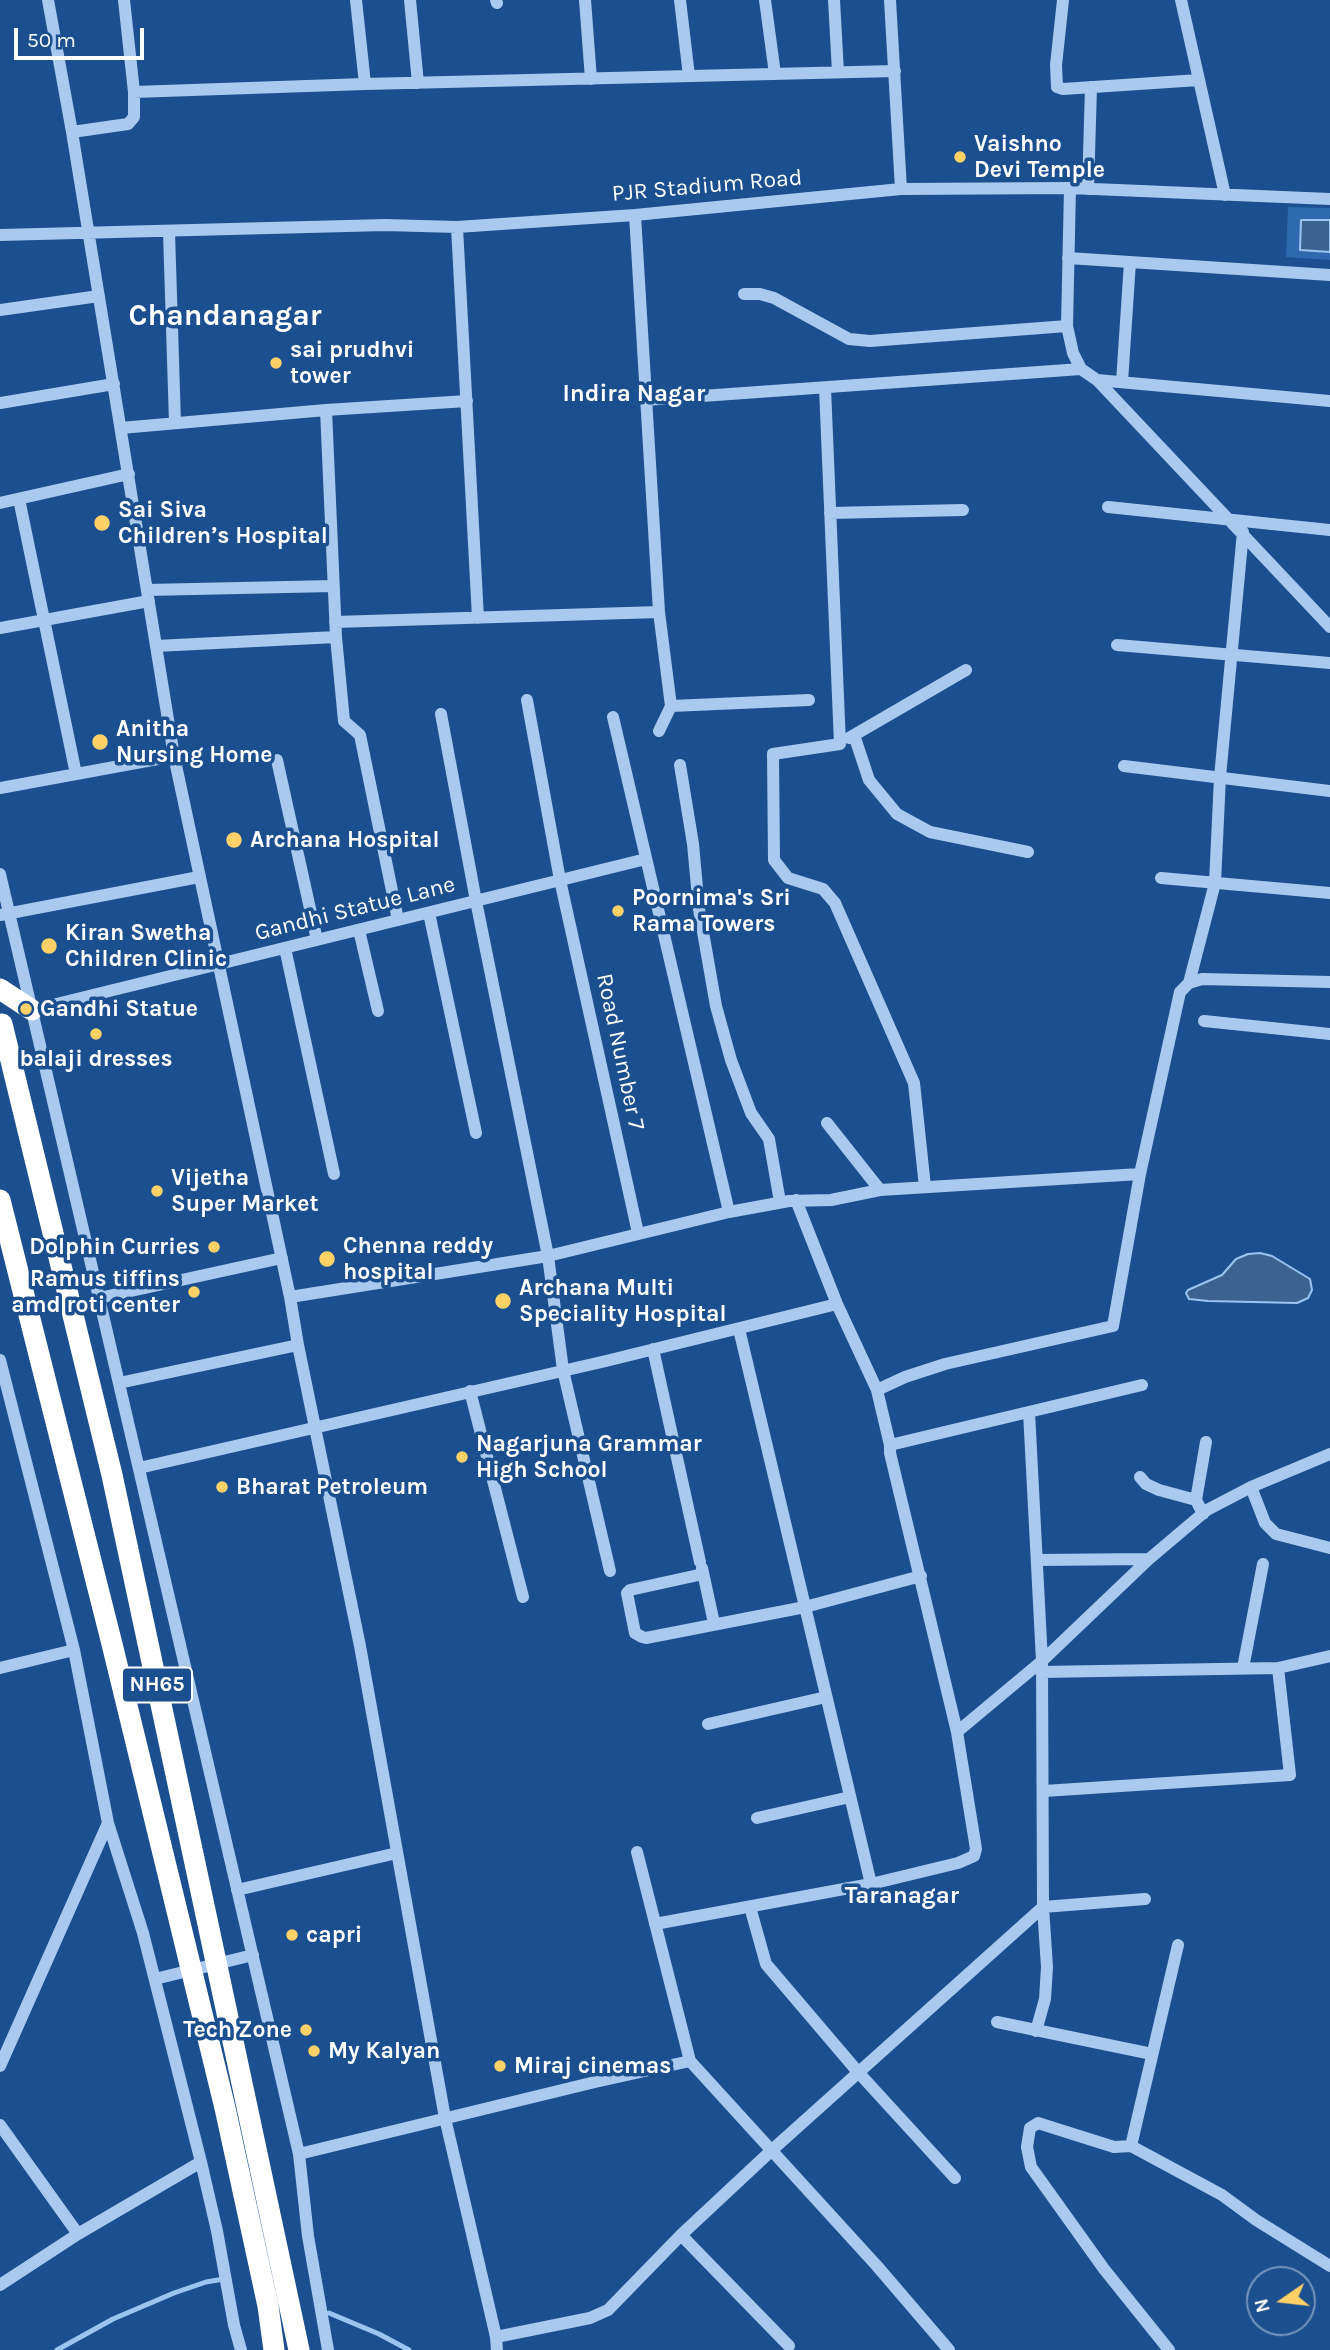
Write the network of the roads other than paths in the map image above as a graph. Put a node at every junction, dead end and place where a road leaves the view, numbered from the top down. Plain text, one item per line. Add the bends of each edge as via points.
1 (48, 0) edge
2 (124, 0) edge
3 (356, 0) edge
4 (411, 0) edge
5 (585, 0) edge
6 (680, 0) edge
7 (765, 0) edge
8 (834, 0) edge
9 (890, 0) edge
10 (1063, 0) edge
11 (1181, 0) edge
12 (895, 71) junction
13 (838, 72) junction
14 (775, 74) junction
15 (689, 76) junction
16 (591, 79) junction
17 (1199, 80) junction
18 (418, 83) junction
19 (365, 84) junction
20 (1091, 87) junction
21 (134, 92) junction
22 (72, 132) junction
23 (1070, 188) junction
24 (901, 189) junction
25 (1088, 189) junction
26 (1225, 195) junction
27 (1330, 199) edge
28 (635, 215) junction
29 (457, 227) junction
30 (169, 232) junction
31 (89, 234) junction
32 (0, 235) edge
33 (1068, 258) junction
34 (1130, 262) junction
35 (1330, 275) edge
36 (744, 294) dead end
37 (99, 296) junction
38 (0, 310) edge
39 (1067, 326) junction
40 (1082, 369) junction
41 (1097, 380) junction
42 (1122, 382) junction
43 (114, 384) junction
44 (825, 388) junction
45 (646, 400) junction
46 (467, 401) junction
47 (1330, 401) edge
48 (0, 403) edge
49 (326, 410) junction
50 (175, 423) junction
51 (121, 428) junction
52 (129, 474) junction
53 (19, 499) junction
54 (0, 503) edge
55 (1108, 507) dead end
56 (963, 510) dead end
57 (831, 513) junction
58 (1229, 520) junction
59 (1330, 530) edge
60 (1242, 532) junction
61 (333, 586) junction
62 (148, 595) junction
63 (659, 612) junction
64 (478, 618) junction
65 (45, 620) junction
66 (335, 622) junction
67 (1330, 627) edge
68 (0, 628) edge
69 (336, 637) junction
70 (1117, 645) dead end
71 (156, 646) junction
72 (1231, 655) junction
73 (1330, 663) edge
74 (966, 670) dead end
75 (527, 700) dead end
76 (809, 700) dead end
77 (671, 706) junction
78 (441, 714) dead end
79 (613, 717) dead end
80 (659, 731) dead end
81 (854, 735) junction
82 (840, 744) junction
83 (174, 756) junction
84 (277, 760) dead end
85 (680, 765) dead end
86 (1124, 766) dead end
87 (76, 774) junction
88 (1220, 777) junction
89 (0, 788) edge
90 (1330, 791) edge
91 (1028, 852) dead end
92 (646, 859) junction
93 (0, 874) edge
94 (199, 877) junction
95 (1161, 878) dead end
96 (560, 880) junction
97 (1215, 883) junction
98 (1330, 893) edge
99 (476, 901) junction
100 (429, 913) junction
101 (5, 914) edge
102 (398, 920) junction
103 (359, 930) junction
104 (317, 940) junction
105 (285, 948) junction
106 (219, 964) junction
107 (1189, 982) junction
108 (1330, 982) edge
109 (0, 989) edge
110 (32, 1010) junction
111 (378, 1011) dead end
112 (1, 1020) edge
113 (1204, 1021) dead end
114 (1330, 1034) edge
115 (827, 1123) dead end
116 (476, 1133) dead end
117 (334, 1174) dead end
118 (1140, 1174) junction
119 (925, 1187) junction
120 (880, 1190) junction
121 (0, 1200) edge
122 (796, 1200) junction
123 (780, 1202) junction
124 (729, 1212) junction
125 (638, 1233) junction
126 (548, 1256) junction
127 (282, 1258) junction
128 (290, 1297) junction
129 (99, 1298) junction
130 (837, 1304) junction
131 (739, 1329) junction
132 (298, 1345) junction
133 (653, 1349) junction
134 (0, 1360) edge
135 (563, 1370) junction
136 (119, 1383) junction
137 (1142, 1385) dead end
138 (877, 1390) junction
139 (470, 1391) junction
140 (1029, 1412) junction
141 (316, 1427) junction
142 (1206, 1442) dead end
143 (890, 1445) junction
144 (1330, 1454) edge
145 (139, 1468) junction
146 (1139, 1477) dead end
147 (1251, 1487) junction
148 (1196, 1500) junction
149 (1203, 1514) junction
150 (1330, 1548) edge
151 (1149, 1559) junction
152 (1037, 1560) junction
153 (1263, 1564) dead end
154 (702, 1568) junction
155 (610, 1571) dead end
156 (921, 1576) junction
157 (523, 1597) dead end
158 (805, 1607) junction
159 (714, 1623) junction
160 (74, 1650) junction
161 (1330, 1656) edge
162 (1042, 1666) junction
163 (0, 1668) edge
164 (1243, 1668) junction
165 (1278, 1668) junction
166 (826, 1696) junction
167 (708, 1724) dead end
168 (957, 1732) junction
169 (1044, 1791) junction
170 (850, 1797) junction
171 (757, 1818) dead end
172 (108, 1823) junction
173 (637, 1852) dead end
174 (397, 1853) junction
175 (871, 1884) junction
176 (237, 1890) junction
177 (1145, 1899) dead end
178 (750, 1907) junction
179 (1043, 1907) junction
180 (655, 1924) junction
181 (1178, 1945) dead end
182 (253, 1955) junction
183 (155, 1979) junction
184 (997, 2022) dead end
185 (1036, 2031) junction
186 (1152, 2054) junction
187 (690, 2061) junction
188 (0, 2064) edge
189 (858, 2072) junction
190 (445, 2118) junction
191 (0, 2125) edge
192 (1131, 2146) junction
193 (772, 2150) junction
194 (299, 2154) junction
195 (201, 2162) junction
196 (955, 2178) dead end
197 (78, 2235) junction
198 (681, 2235) junction
199 (1330, 2266) edge
200 (0, 2285) edge
201 (497, 2345) edge
202 (789, 2346) dead end
203 (241, 2350) edge
204 (274, 2350) edge
205 (299, 2350) edge
206 (328, 2350) edge
207 (949, 2350) edge
208 (1169, 2350) edge

1 - 22 street
2 - 21 street
3 - 19 street
4 - 18 street
5 - 16 street
6 - 15 street
7 - 14 street
8 - 13 street
9 - 12 street
10 - 20 street via 1057,87
11 - 17 street
12 - 13 street
12 - 24 street
13 - 14 street
14 - 15 street
15 - 16 street
16 - 18 street
17 - 20 street
17 - 26 street
18 - 19 street
19 - 21 street
20 - 25 street
21 - 22 street via 134,117 128,124
22 - 31 street
23 - 24 street, PJR Stadium Road
23 - 25 street, PJR Stadium Road
23 - 33 street
24 - 28 street, PJR Stadium Road
25 - 26 street, PJR Stadium Road
26 - 27 street, PJR Stadium Road
28 - 29 street, PJR Stadium Road
28 - 45 street
29 - 30 street, PJR Stadium Road
29 - 46 street
30 - 31 street, PJR Stadium Road
30 - 50 street
31 - 32 street, PJR Stadium Road
31 - 37 street
33 - 34 street
33 - 39 street
34 - 35 street
34 - 42 street
36 - 39 street via 774,298 849,339
37 - 38 street
37 - 43 street
39 - 40 street
40 - 41 street
40 - 44 street
41 - 42 street
41 - 58 street
42 - 47 street
43 - 48 street
43 - 51 street
44 - 45 street
44 - 57 street
45 - 63 street
46 - 49 street
46 - 64 street
49 - 50 street
49 - 61 street
50 - 51 street
51 - 52 street
52 - 53 street
52 - 62 street
53 - 54 street
53 - 65 street
55 - 58 street
56 - 57 street
57 - 82 street
58 - 59 street
58 - 60 street
60 - 67 street
60 - 72 street
61 - 62 street
61 - 66 street
62 - 65 street
62 - 71 street
63 - 64 street
63 - 77 street
64 - 66 street
65 - 68 street
65 - 87 street
66 - 69 street
69 - 71 street
69 - 102 street via 344,721 360,735
70 - 72 street
71 - 83 street
72 - 73 street
72 - 88 street
74 - 81 street
75 - 96 street, Road Number 7
76 - 77 street
77 - 80 street
78 - 99 street
79 - 92 street
81 - 82 street
81 - 91 street via 869,780 897,814 930,832
82 - 119 street via 773,754 774,860 788,878 823,889 835,903 914,1083
83 - 87 street
83 - 94 street
84 - 104 street
85 - 123 street via 716,1006 751,1113 769,1139
86 - 88 street
87 - 89 street
88 - 90 street
88 - 97 street
92 - 96 street, Gandhi Statue Lane
92 - 124 street
93 - 101 street
94 - 101 street
94 - 106 street
95 - 97 street
96 - 99 street, Gandhi Statue Lane
96 - 125 street, Road Number 7
97 - 98 street
97 - 107 street
99 - 100 street, Gandhi Statue Lane
99 - 126 street
100 - 102 street, Gandhi Statue Lane
100 - 116 street
101 - 110 street
102 - 103 street, Gandhi Statue Lane
103 - 104 street, Gandhi Statue Lane
103 - 111 street
104 - 105 street, Gandhi Statue Lane
105 - 106 street, Gandhi Statue Lane
105 - 117 street
106 - 110 street, Gandhi Statue Lane
106 - 127 street
107 - 108 street via 1202,978
107 - 118 street via 1177,1001
109 - 110 highway
110 - 129 street
112 - 205 highway, NH65, bridge via 112,1475
113 - 114 street
115 - 120 street
118 - 119 street
118 - 138 street via 1113,1326 945,1364
119 - 120 street
120 - 122 street via 831,1200
121 - 204 highway, NH65, bridge via 225,2108
122 - 123 street
122 - 130 street
123 - 124 street
124 - 125 street
125 - 126 street
126 - 128 street
126 - 135 street
127 - 128 street
127 - 129 street
128 - 132 street
129 - 136 street
130 - 131 street
130 - 138 street
131 - 133 street
131 - 158 street
132 - 136 street
132 - 141 street
133 - 135 street
133 - 154 street
134 - 160 street
135 - 139 street
135 - 155 street
136 - 145 street
137 - 140 street
138 - 143 street
139 - 141 street
139 - 157 street
140 - 143 street
140 - 152 street
141 - 145 street
141 - 174 street
142 - 148 street
143 - 156 street
144 - 147 street
145 - 176 street
146 - 148 street via 1158,1490
147 - 149 street
147 - 150 street via 1265,1523 1276,1534
148 - 149 street
149 - 151 street
151 - 152 street
151 - 162 street
152 - 162 street
153 - 164 street
154 - 159 street
154 - 159 street via 630,1590 626,1596 638,1636
156 - 158 street
156 - 168 street
158 - 159 street
158 - 166 street
160 - 163 street
160 - 172 street
161 - 165 street
162 - 164 street
162 - 168 street
162 - 169 street
164 - 165 street
165 - 169 street via 1290,1775
166 - 167 street
166 - 170 street
168 - 175 street via 974,1856
169 - 179 street
170 - 171 street
170 - 175 street
172 - 183 street
172 - 188 street
173 - 180 street
174 - 176 street
174 - 190 street
175 - 178 street
176 - 182 street
177 - 179 street
178 - 180 street
178 - 189 street via 766,1964
179 - 185 street via 1047,1967
179 - 189 street
180 - 187 street
181 - 186 street
182 - 183 street
182 - 194 street
183 - 195 street
184 - 185 street
185 - 186 street
186 - 192 street
187 - 190 street
187 - 193 street
189 - 193 street
189 - 196 street
190 - 194 street
190 - 201 street
191 - 197 street
192 - 199 street via 1222,2195
192 - 208 street via 1114,2147 1038,2123 1030,2128 1027,2147 1031,2167
193 - 198 street
193 - 207 street
194 - 206 street
195 - 197 street
195 - 203 street
197 - 200 street
198 - 201 street via 608,2310
198 - 202 street

